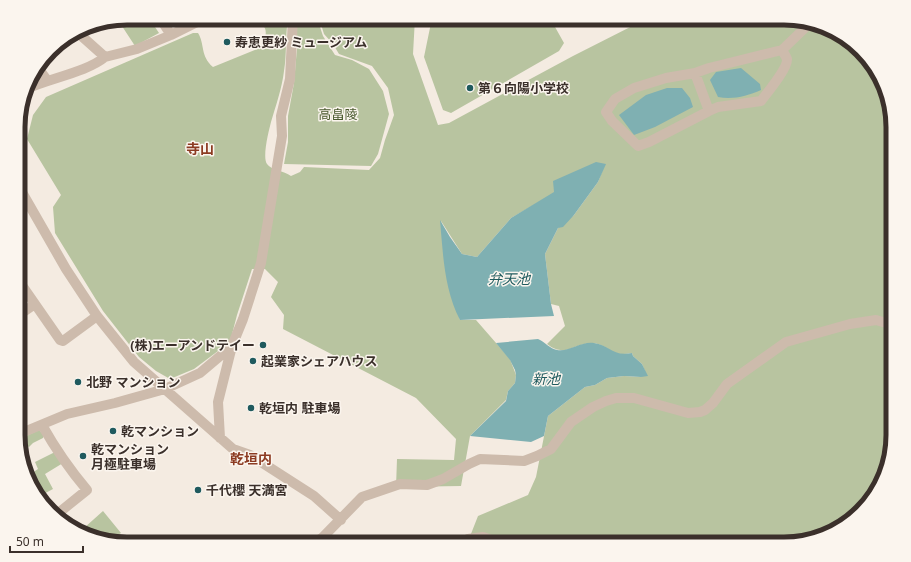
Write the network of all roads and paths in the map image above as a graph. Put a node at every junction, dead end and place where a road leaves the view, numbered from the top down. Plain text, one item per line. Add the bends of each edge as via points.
1 (165, 25) edge
2 (190, 25) edge
3 (293, 25) edge
4 (806, 28) edge
5 (171, 35) junction
6 (82, 36) edge
7 (782, 50) junction
8 (105, 57) junction
9 (41, 72) edge
10 (695, 73) junction
11 (47, 80) junction
12 (34, 85) edge
13 (709, 111) junction
14 (25, 197) edge
15 (25, 290) edge
16 (35, 304) junction
17 (25, 311) edge
18 (97, 316) junction
19 (886, 323) edge
20 (232, 346) junction
21 (165, 389) junction
22 (42, 425) junction
23 (25, 432) edge
24 (220, 438) junction
25 (60, 511) edge
26 (341, 520) junction
27 (329, 537) edge

1 - 5 street
2 - 5 street
3 - 20 street via 290,79 281,116 280,155 261,263 244,320
4 - 7 street
5 - 8 street via 137,49
6 - 8 street
7 - 10 street
7 - 13 street via 787,59 785,65 761,101 718,107
8 - 11 street via 97,64
9 - 11 street
10 - 13 street
10 - 13 street via 666,78 634,88 615,99 606,112 638,146
11 - 12 street
14 - 18 street via 66,269
15 - 16 street
16 - 17 street
16 - 18 street via 63,341
18 - 21 street via 134,362
19 - 26 street via 876,320 850,324 786,342 727,384 713,403 700,412 688,413 634,398 606,401 571,422 551,449 536,456 524,461 480,459 427,485 400,484 362,497
20 - 21 street via 200,373
20 - 24 street via 218,402
21 - 22 street via 67,414
21 - 24 street
22 - 23 street
22 - 25 street via 52,443 87,490
24 - 26 street via 234,449 250,455 314,496
26 - 27 street

